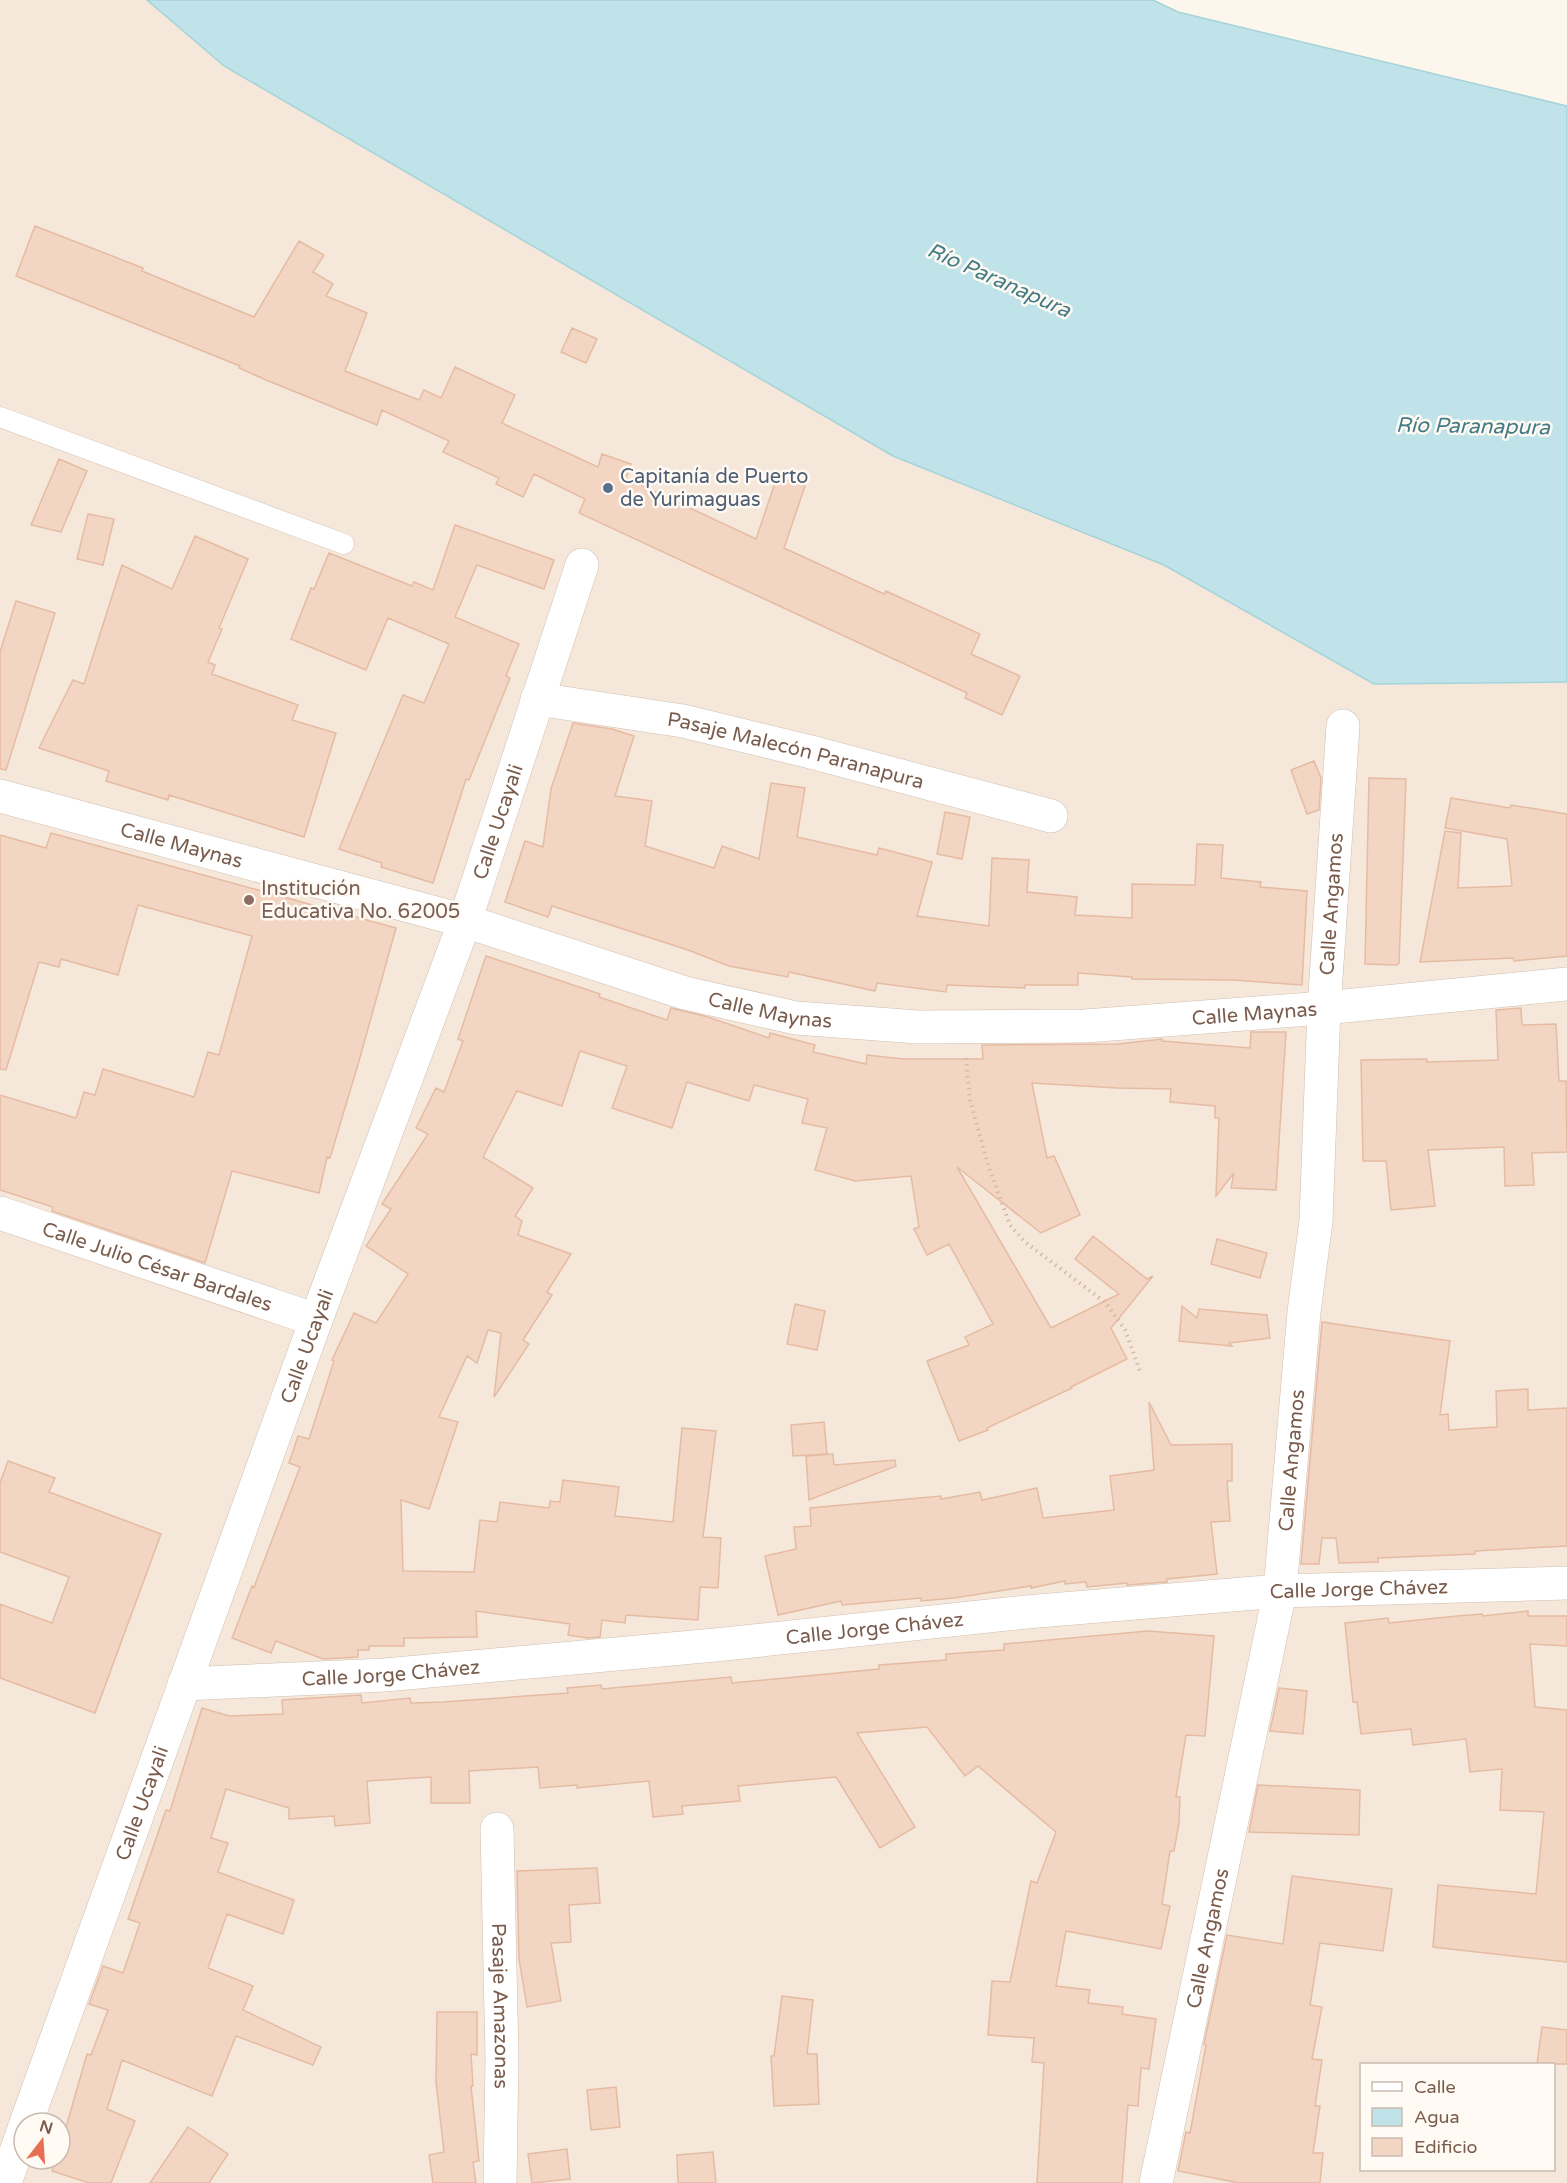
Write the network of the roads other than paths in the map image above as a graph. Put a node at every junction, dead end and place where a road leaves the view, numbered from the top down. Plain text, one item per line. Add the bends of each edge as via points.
1 (0, 417) edge
2 (344, 544) dead end
3 (582, 565) dead end
4 (537, 699) junction
5 (1343, 726) dead end
6 (0, 796) edge
7 (1051, 816) dead end
8 (465, 921) junction
9 (1567, 984) edge
10 (1323, 1008) junction
11 (0, 1213) edge
12 (316, 1320) junction
13 (1567, 1583) edge
14 (1280, 1591) junction
15 (184, 1684) junction
16 (497, 1829) dead end
17 (30, 2111) edge
18 (500, 2183) edge
19 (1156, 2183) edge

1 - 2 lane
3 - 4 street, Calle Ucayali
4 - 7 street, Pasaje Malecón Paranapura via 682,721
4 - 8 street, Calle Ucayali
5 - 10 street, Calle Angamos
6 - 8 street, Calle Maynas
8 - 10 street, Calle Maynas via 685,993 796,1018 918,1027 1085,1026
8 - 12 street, Calle Ucayali
9 - 10 street, Calle Maynas
10 - 14 street, Calle Angamos via 1316,1221 1304,1312
11 - 12 street, Calle Julio César Bardales
12 - 15 street, Calle Ucayali
13 - 14 street, Calle Jorge Chávez
14 - 15 street, Calle Jorge Chávez via 385,1675
14 - 19 street, Calle Angamos
15 - 17 street, Calle Ucayali
16 - 18 street, Pasaje Amazonas via 502,2058

